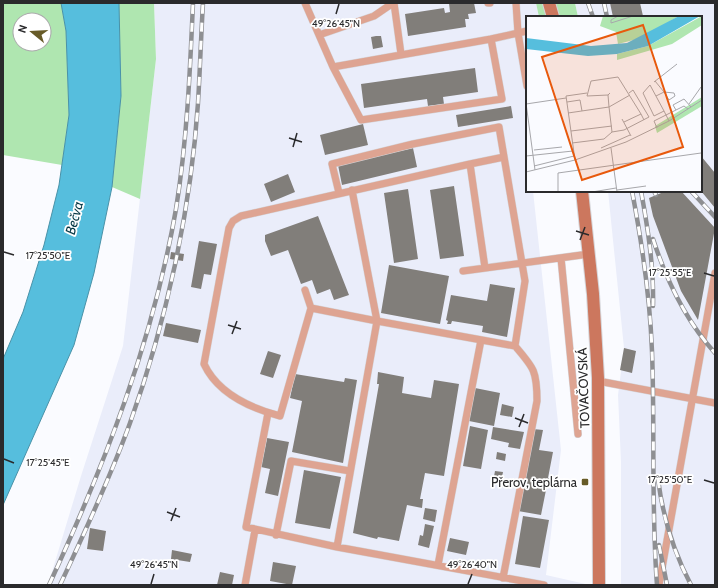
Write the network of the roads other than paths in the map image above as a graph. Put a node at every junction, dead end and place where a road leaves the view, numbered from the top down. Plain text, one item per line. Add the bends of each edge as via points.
1 (305, 3) edge
2 (393, 3) edge
3 (516, 3) edge
4 (550, 3) edge
5 (553, 16) edge
6 (526, 31) edge
7 (518, 33) junction
8 (319, 35) junction
9 (492, 38) junction
10 (401, 54) junction
11 (333, 67) junction
12 (526, 80) edge
13 (504, 157) junction
14 (470, 164) junction
15 (352, 190) junction
16 (582, 192) edge
17 (339, 193) junction
18 (589, 254) junction
19 (561, 258) junction
20 (522, 263) junction
21 (485, 268) junction
22 (463, 271) dead end
23 (715, 273) edge
24 (305, 290) dead end
25 (311, 308) junction
26 (377, 321) junction
27 (481, 340) junction
28 (515, 346) junction
29 (598, 381) junction
30 (692, 398) junction
31 (715, 403) edge
32 (268, 413) junction
33 (578, 434) dead end
34 (350, 471) junction
35 (255, 530) junction
36 (276, 535) junction
37 (337, 547) junction
38 (438, 565) junction
39 (503, 578) junction
40 (245, 585) edge
41 (544, 585) edge
42 (599, 585) edge
43 (659, 585) edge

1 - 8 lane
2 - 8 lane via 374,16
2 - 10 lane
3 - 7 lane
4 - 5 main road
6 - 7 lane
7 - 9 lane
7 - 12 lane
8 - 11 lane
9 - 10 lane
9 - 11 lane via 503,102 361,120
10 - 11 lane
13 - 14 lane
13 - 17 lane via 499,127 412,144 332,164
13 - 20 lane
14 - 15 lane
14 - 21 lane
15 - 17 lane
15 - 26 lane
16 - 18 main road, TOVAČOVSKÁ
17 - 32 lane via 240,216 233,220 229,228 204,364 217,384 231,396
18 - 19 lane
18 - 29 main road, TOVAČOVSKÁ
19 - 20 lane
19 - 33 lane
20 - 21 lane
20 - 28 lane via 526,281
21 - 22 lane
23 - 30 lane
24 - 25 lane
25 - 26 lane
25 - 32 lane via 280,416
26 - 27 lane
26 - 34 lane
27 - 28 lane
27 - 38 lane
28 - 39 lane via 532,366 537,380 537,401
29 - 30 lane
29 - 42 main road, TOVAČOVSKÁ
30 - 31 lane
30 - 43 lane
32 - 35 lane via 246,527
34 - 36 lane via 291,462
34 - 37 lane
35 - 36 lane
35 - 40 lane
36 - 37 lane
37 - 38 lane
38 - 39 lane
39 - 41 lane

